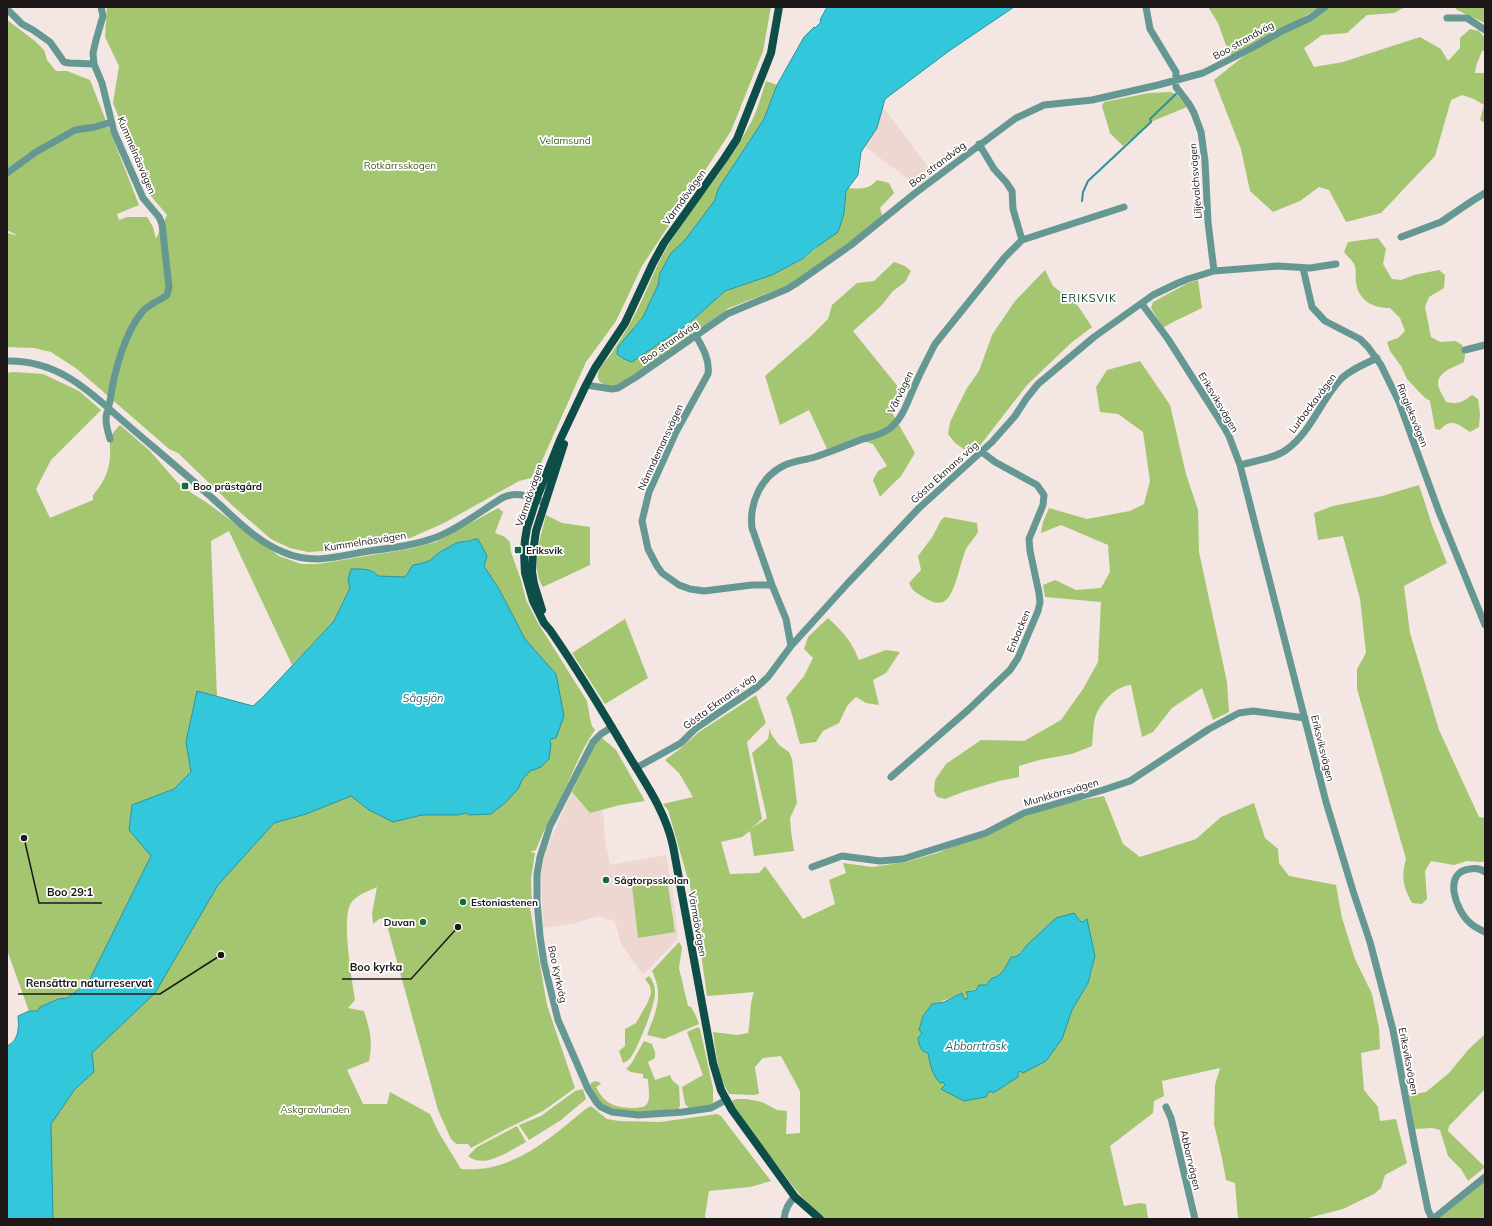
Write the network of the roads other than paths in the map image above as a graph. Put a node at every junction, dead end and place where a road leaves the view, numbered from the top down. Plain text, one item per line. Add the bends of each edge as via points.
1 (101, 7) edge
2 (779, 7) edge
3 (1146, 7) edge
4 (1325, 7) edge
5 (7, 9) edge
6 (1447, 18) dead end
7 (1485, 30) edge
8 (94, 64) junction
9 (1175, 81) junction
10 (111, 122) junction
11 (980, 144) junction
12 (7, 173) edge
13 (1485, 193) edge
14 (1124, 207) dead end
15 (1401, 237) dead end
16 (1022, 240) junction
17 (1336, 264) dead end
18 (1303, 268) junction
19 (1214, 271) junction
20 (1142, 304) junction
21 (696, 336) junction
22 (1485, 345) edge
23 (1465, 350) dead end
24 (1377, 358) junction
25 (7, 361) edge
26 (585, 388) junction
27 (108, 408) junction
28 (110, 440) dead end
29 (982, 452) junction
30 (1240, 465) junction
31 (536, 500) junction
32 (545, 503) junction
33 (772, 585) junction
34 (1485, 625) edge
35 (550, 630) junction
36 (791, 646) junction
37 (1305, 718) junction
38 (612, 727) junction
39 (636, 768) junction
40 (891, 777) dead end
41 (812, 867) dead end
42 (1485, 872) edge
43 (1485, 932) edge
44 (726, 1100) junction
45 (1166, 1107) dead end
46 (1485, 1177) edge
47 (795, 1197) junction
48 (784, 1219) edge
49 (820, 1219) edge
50 (1194, 1219) edge
51 (1433, 1219) edge

1 - 8 street, Kummelnäsvägen via 103,16 94,46
2 - 26 main road, Värmdövägen via 771,53 737,139 664,243 625,323 594,368
3 - 9 street, Liljevalchsvägen via 1150,29 1176,72
4 - 9 street, Boo strandväg via 1310,18 1223,64
5 - 8 street via 22,24 50,42 64,62
6 - 7 street via 1468,18
8 - 10 street, Kummelnäsvägen via 102,84
9 - 11 street, Boo strandväg via 1092,100 1044,105 1016,118
9 - 19 street, Liljevalchsvägen via 1176,87 1194,113 1203,142
10 - 12 street via 75,130 36,152
10 - 27 street, Kummelnäsvägen via 142,198 162,224 169,288 167,295 146,308 132,328 116,369
11 - 16 street via 994,169 1012,191 1013,209
11 - 21 street, Boo strandväg via 851,245 797,283 727,314
13 - 15 street via 1441,222
14 - 16 street, Vårvägen
16 - 33 street, Vårvägen via 1005,256 935,344 908,402 894,425 881,434 785,465 764,481 755,498 751,518 756,542
17 - 18 street
18 - 19 street, Gösta Ekmans väg via 1278,266
18 - 24 street, Ringleksvägen via 1312,307 1316,312 1325,321 1360,339
19 - 20 street, Gösta Ekmans väg via 1178,283 1153,295
20 - 29 street, Gösta Ekmans väg via 1094,337 1038,384 1015,416
20 - 30 street, Eriksviksvägen via 1172,345 1224,426
21 - 26 street, Boo strandväg via 618,388
21 - 33 street, Nämndemansvägen via 707,359 708,374 676,432 649,492 642,521 648,549 662,573 690,589 704,591
22 - 23 street
24 - 30 street, Lurbackavägen via 1340,380 1305,432 1285,451
24 - 34 street, Ringleksvägen via 1399,402 1438,512
25 - 27 street, Kummelnäsvägen via 32,363 59,372 76,382
26 - 31 main road, Värmdövägen
26 - 32 main road, Värmdövägen
27 - 28 street via 106,424
27 - 31 street, Kummelnäsvägen via 250,531 281,552 303,558 325,558 409,545 449,531 510,495 518,494
29 - 36 street, Gösta Ekmans väg via 919,508
29 - 40 street, Enbacken via 1037,485 1044,495 1043,505 1029,539 1039,593 1038,611 1018,658 1010,670 962,716
30 - 37 street, Eriksviksvägen
31 - 32 street, Kummelnäsvägen
31 - 35 main road, Värmdövägen via 525,540 525,573 532,601
32 - 35 main road, Värmdövägen via 536,531 532,572 540,605
33 - 36 street, Vårvägen via 786,619
35 - 38 main road, Värmdövägen via 587,684
36 - 39 street, Gösta Ekmans väg via 757,687 696,728 681,743
37 - 41 street, Munkkärrsvägen via 1254,711 1239,713 1126,782 1024,813 986,833 903,859 880,861 842,856
37 - 51 street, Eriksviksvägen via 1336,836 1370,942 1394,1030 1428,1210
38 - 39 main road, Värmdövägen
38 - 44 street, Boo Kyrkväg via 593,742 550,826 540,857 537,901 544,963 558,1020 588,1089 601,1107 620,1114 638,1116 711,1108
39 - 44 main road, Värmdövägen via 661,810 670,831 713,1063
42 - 43 street via 1474,868 1465,869 1454,881 1453,889 1462,914 1474,927
44 - 47 main road, Värmdövägen
45 - 50 street, Abborrvägen via 1171,1118
46 - 51 street
47 - 48 street via 789,1203
47 - 49 main road, Värmdövägen

